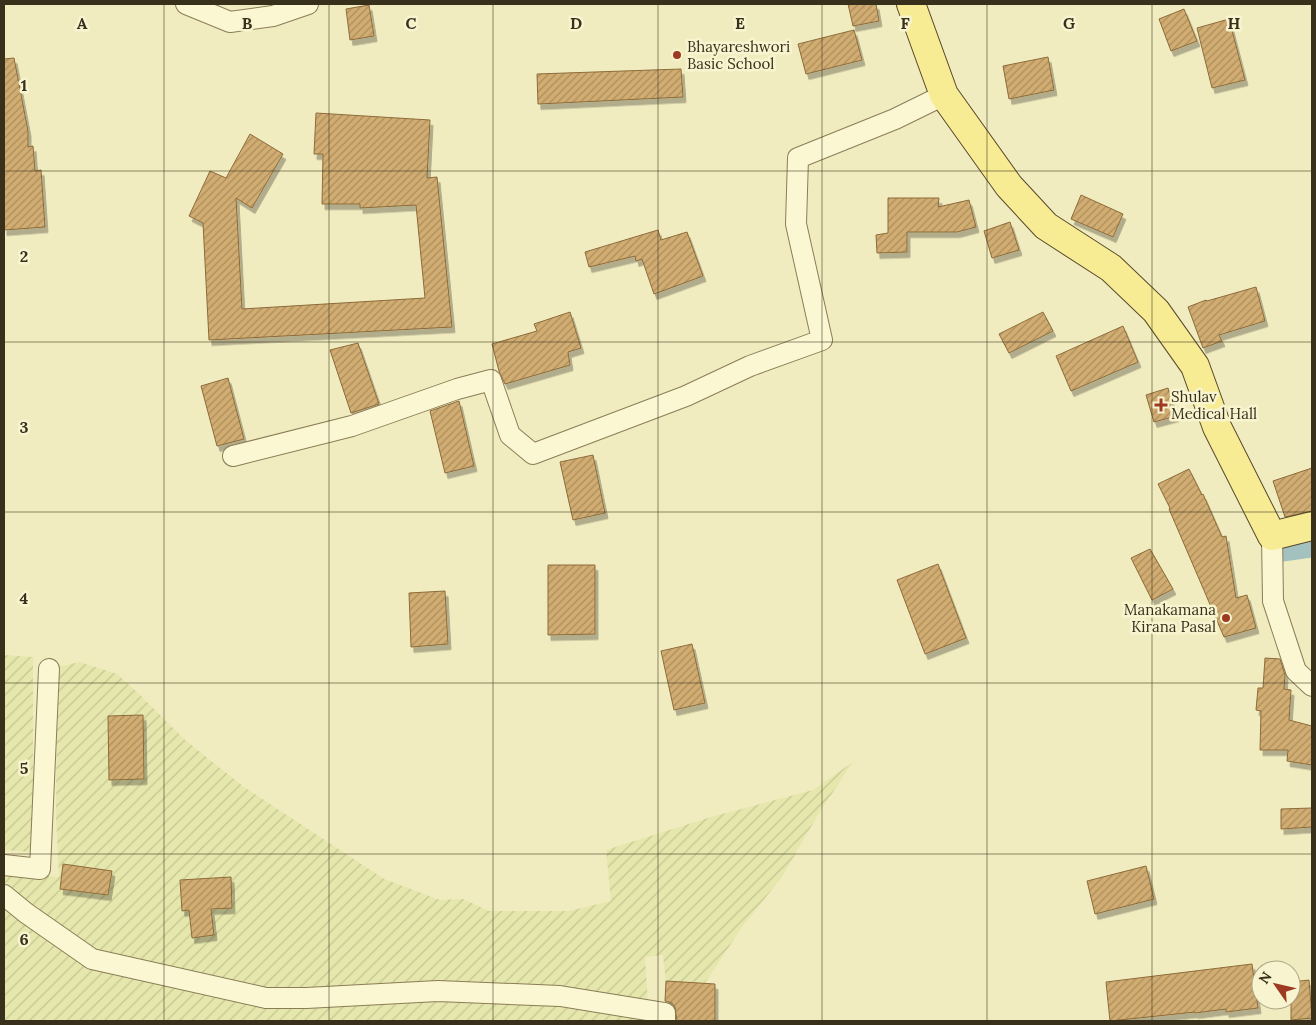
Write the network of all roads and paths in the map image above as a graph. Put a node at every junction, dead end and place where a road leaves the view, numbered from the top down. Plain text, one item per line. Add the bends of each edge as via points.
1 (186, 4) edge
2 (308, 4) edge
3 (911, 4) edge
4 (944, 95) junction
5 (233, 456) dead end
6 (1312, 526) edge
7 (1272, 536) junction
8 (49, 670) dead end
9 (1312, 686) edge
10 (4, 865) edge
11 (4, 895) edge
12 (665, 1017) edge

1 - 2 street via 230,22 273,16
3 - 4 main road
4 - 5 street via 895,119 798,158 796,224 822,340 533,454 510,435 490,380 352,426
4 - 7 main road via 1009,186 1046,226 1111,268 1156,311 1196,366 1217,427
6 - 7 main road
7 - 9 street via 1273,601 1296,671
8 - 10 street via 40,869
11 - 12 street via 92,959 266,998 438,991 560,996

